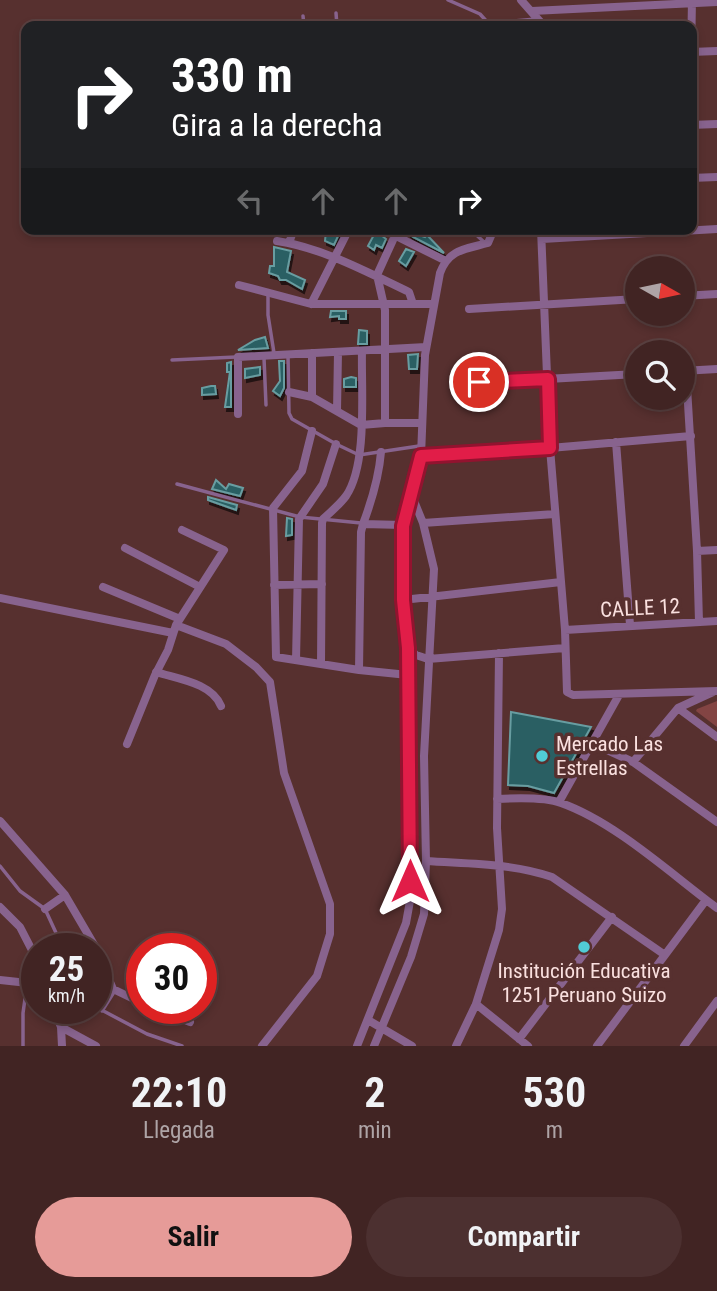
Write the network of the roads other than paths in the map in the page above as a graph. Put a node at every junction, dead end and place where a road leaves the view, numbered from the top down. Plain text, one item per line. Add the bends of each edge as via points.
1 (448, 0) edge
2 (521, 0) edge
3 (692, 2) edge
4 (717, 2) edge
5 (336, 13) dead end
6 (535, 15) junction
7 (303, 16) dead end
8 (304, 21) edge
9 (337, 21) edge
10 (486, 21) edge
11 (504, 21) edge
12 (540, 21) edge
13 (692, 21) edge
14 (717, 51) edge
15 (697, 53) edge
16 (717, 124) edge
17 (697, 125) edge
18 (717, 177) edge
19 (697, 178) edge
20 (717, 229) edge
21 (697, 230) edge
22 (292, 235) edge
23 (346, 235) edge
24 (395, 235) edge
25 (401, 235) edge
26 (476, 235) edge
27 (494, 235) edge
28 (541, 235) edge
29 (278, 241) dead end
30 (289, 243) junction
31 (485, 244) junction
32 (333, 258) junction
33 (444, 260) junction
34 (378, 277) junction
35 (239, 285) dead end
36 (268, 293) junction
37 (717, 294) edge
38 (695, 295) edge
39 (625, 300) edge
40 (311, 304) junction
41 (384, 304) junction
42 (413, 304) junction
43 (434, 304) junction
44 (544, 304) junction
45 (469, 309) dead end
46 (426, 348) junction
47 (385, 350) junction
48 (362, 351) junction
49 (338, 352) junction
50 (312, 354) junction
51 (274, 355) junction
52 (288, 355) junction
53 (264, 356) junction
54 (238, 357) junction
55 (172, 360) dead end
56 (717, 369) edge
57 (695, 370) edge
58 (625, 375) edge
59 (548, 379) junction
60 (456, 384) dead end
61 (289, 392) junction
62 (312, 397) junction
63 (266, 405) dead end
64 (688, 410) edge
65 (337, 411) junction
66 (238, 414) dead end
67 (384, 423) junction
68 (421, 423) junction
69 (361, 425) junction
70 (312, 431) junction
71 (691, 436) junction
72 (616, 442) junction
73 (336, 444) junction
74 (550, 448) junction
75 (421, 451) junction
76 (381, 452) junction
77 (359, 455) junction
78 (177, 484) dead end
79 (412, 496) junction
80 (273, 508) junction
81 (555, 514) junction
82 (300, 517) junction
83 (323, 519) junction
84 (423, 523) junction
85 (363, 524) junction
86 (403, 526) junction
87 (182, 530) dead end
88 (125, 548) dead end
89 (717, 550) edge
90 (697, 551) junction
91 (561, 582) junction
92 (297, 583) junction
93 (322, 584) junction
94 (274, 585) junction
95 (103, 587) dead end
96 (200, 587) junction
97 (432, 596) junction
98 (0, 598) edge
99 (403, 600) junction
100 (717, 621) edge
101 (699, 622) junction
102 (176, 625) junction
103 (630, 625) junction
104 (565, 630) junction
105 (408, 648) junction
106 (565, 648) junction
107 (499, 653) junction
108 (428, 659) junction
109 (296, 660) junction
110 (321, 664) junction
111 (359, 670) junction
112 (156, 672) junction
113 (408, 675) junction
114 (717, 691) edge
115 (619, 695) junction
116 (221, 706) dead end
117 (678, 708) junction
118 (717, 737) edge
119 (592, 743) junction
120 (127, 744) dead end
121 (633, 762) junction
122 (497, 799) junction
123 (559, 802) junction
124 (0, 821) edge
125 (717, 822) edge
126 (426, 862) junction
127 (0, 866) edge
128 (500, 866) junction
129 (65, 895) junction
130 (706, 900) junction
131 (0, 907) edge
132 (717, 908) edge
133 (45, 909) junction
134 (612, 917) junction
135 (23, 933) edge
136 (56, 933) edge
137 (86, 933) edge
138 (665, 955) junction
139 (0, 980) edge
140 (21, 983) edge
141 (112, 984) edge
142 (115, 990) junction
143 (112, 995) edge
144 (126, 995) edge
145 (717, 1000) edge
146 (476, 1004) junction
147 (112, 1016) edge
148 (368, 1020) junction
149 (23, 1024) edge
150 (60, 1024) edge
151 (61, 1027) junction
152 (382, 1027) junction
153 (519, 1039) junction
154 (23, 1046) edge
155 (62, 1046) edge
156 (96, 1046) edge
157 (182, 1046) edge
158 (262, 1046) edge
159 (357, 1046) edge
160 (374, 1046) edge
161 (412, 1046) edge
162 (456, 1046) edge
163 (528, 1046) edge
164 (597, 1046) edge
165 (684, 1046) edge

1 - 10 lane
2 - 6 street
3 - 4 street
3 - 6 street
3 - 13 street
5 - 9 lane
6 - 11 lane
6 - 12 street
7 - 8 lane
14 - 15 street
16 - 17 street
18 - 19 street
20 - 21 street
22 - 30 street
23 - 32 street
24 - 34 street
25 - 33 street
26 - 31 lane
27 - 31 street
28 - 44 street
29 - 30 street
30 - 32 street
31 - 33 street via 457,251
32 - 34 street
32 - 40 street
33 - 43 street
34 - 41 street
34 - 42 street via 409,292
35 - 36 street
36 - 40 street
36 - 51 lane
37 - 38 street
39 - 44 street
40 - 41 street
41 - 42 street
41 - 47 street
42 - 43 street
43 - 46 street
44 - 45 street
44 - 59 street
46 - 47 street
46 - 68 street
47 - 48 street
47 - 67 street
48 - 49 street
48 - 69 street
49 - 50 street
49 - 65 street
50 - 52 street
50 - 62 street
51 - 52 street
51 - 53 street
52 - 61 lane
53 - 54 street
53 - 63 lane
54 - 55 lane
54 - 66 street
56 - 57 street
58 - 59 street
59 - 60 street
59 - 74 street
61 - 62 street
61 - 70 lane via 292,419
62 - 65 street
64 - 71 street
65 - 69 street
67 - 68 street
67 - 69 street
68 - 75 street
69 - 77 street
70 - 73 lane
70 - 80 street via 302,471
71 - 72 street
71 - 90 street
72 - 74 street
72 - 103 street
73 - 77 lane
73 - 82 street via 323,484
74 - 75 street
74 - 81 street
75 - 76 lane
75 - 79 street
76 - 77 lane
76 - 85 street
77 - 83 street via 354,482
78 - 80 lane
79 - 84 street
79 - 86 street
80 - 82 lane
80 - 94 street
81 - 84 street
81 - 91 street
82 - 83 lane
82 - 92 street
83 - 85 lane
83 - 93 street
84 - 97 street via 434,569
85 - 86 street
85 - 111 street
86 - 99 street
87 - 96 street via 224,550
88 - 96 street
89 - 90 street
90 - 101 street
91 - 97 street
91 - 104 street
92 - 93 street
92 - 94 street
92 - 109 street
93 - 110 street
94 - 109 street via 276,657
95 - 102 street
96 - 102 street
97 - 99 street
97 - 108 street
98 - 102 street
99 - 105 street
100 - 101 street, CALLE 12
101 - 103 street, CALLE 12
102 - 112 street
102 - 158 street via 226,644 270,682 284,773 330,904 330,934 317,976
103 - 104 street, CALLE 12
104 - 106 street
105 - 108 street
105 - 113 street
106 - 107 street
106 - 115 street via 569,694
107 - 108 street
107 - 122 street
108 - 126 street
109 - 110 street
110 - 111 street
111 - 113 street
112 - 116 street via 205,688 217,696
112 - 120 street
113 - 148 street via 410,901 406,923
114 - 115 street
114 - 117 street
115 - 119 street
117 - 118 street
117 - 121 street
119 - 121 street
119 - 123 street
121 - 125 street
122 - 123 street
122 - 128 street
123 - 130 street via 624,838
124 - 129 street
126 - 128 street
126 - 152 street via 419,934
127 - 133 lane via 20,891
128 - 134 street via 552,877
128 - 146 street via 499,930
129 - 133 street
129 - 137 street
130 - 132 street
130 - 138 street
131 - 135 street
133 - 136 lane
134 - 138 street
134 - 153 street
138 - 164 street
139 - 140 street
141 - 142 street
142 - 143 lane
142 - 144 street
145 - 165 street
146 - 153 street
146 - 162 street
147 - 157 lane
148 - 152 street
148 - 159 street
149 - 154 lane
150 - 151 street
151 - 155 street
151 - 156 street
152 - 160 street
152 - 161 street
153 - 163 street

